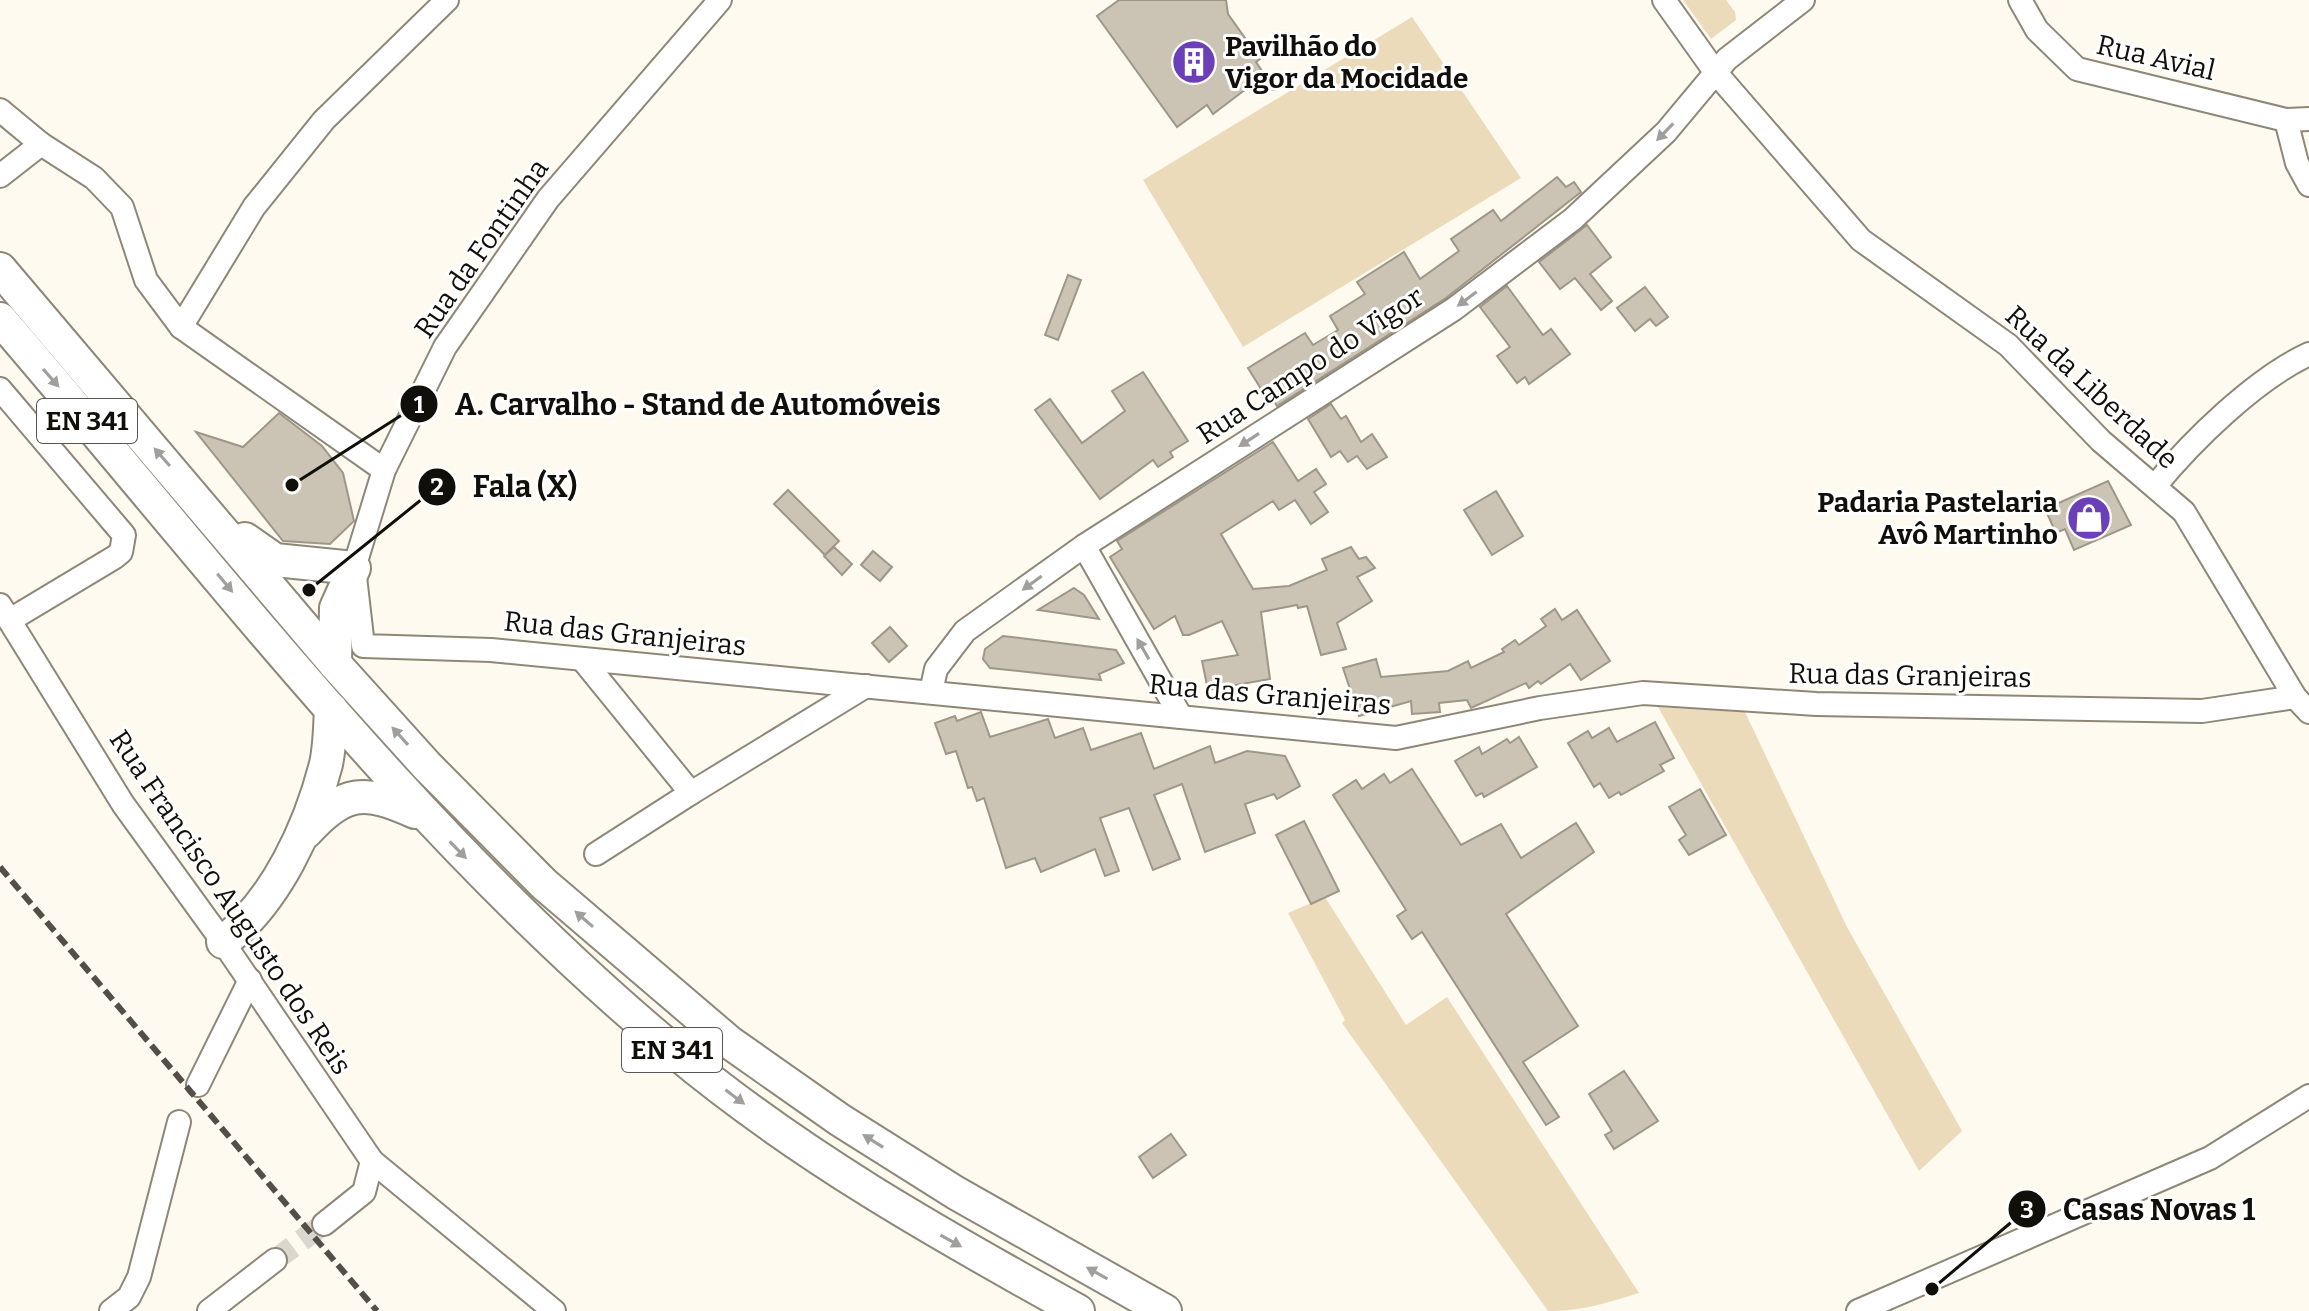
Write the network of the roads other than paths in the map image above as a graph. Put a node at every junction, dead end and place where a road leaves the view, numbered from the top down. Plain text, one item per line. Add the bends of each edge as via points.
1 (447, 0) edge
2 (720, 0) edge
3 (1664, 0) edge
4 (1803, 0) edge
5 (2020, 0) edge
6 (1716, 73) junction
7 (0, 110) edge
8 (2309, 119) edge
9 (2286, 120) junction
10 (41, 144) junction
11 (1, 176) edge
12 (2309, 185) edge
13 (0, 269) edge
14 (0, 319) edge
15 (181, 327) junction
16 (2309, 354) edge
17 (0, 389) edge
18 (384, 470) junction
19 (2155, 486) junction
20 (213, 516) junction
21 (1084, 546) junction
22 (354, 568) junction
23 (5, 612) edge
24 (582, 659) junction
25 (335, 664) junction
26 (866, 686) junction
27 (931, 692) junction
28 (2305, 708) edge
29 (331, 709) junction
30 (1181, 717) junction
31 (691, 793) junction
32 (424, 816) junction
33 (299, 841) junction
34 (596, 854) dead end
35 (223, 942) junction
36 (250, 980) junction
37 (198, 1085) dead end
38 (2309, 1096) edge
39 (179, 1122) dead end
40 (372, 1161) junction
41 (324, 1224) tunnel mouth
42 (275, 1260) tunnel mouth
43 (111, 1311) edge
44 (209, 1311) edge
45 (554, 1311) edge
46 (1078, 1311) edge
47 (1165, 1311) edge
48 (1858, 1311) edge

1 - 15 street via 324,120 254,207
2 - 18 street, Rua da Fontinha via 548,199 445,347
3 - 6 street, Rua da Liberdade
4 - 6 street, Rua Campo do Vigor
5 - 9 street, Rua Avial via 2037,30 2077,69
6 - 19 street, Rua da Liberdade via 1861,240 2008,345 2101,441
6 -> 21 street, Rua Campo do Vigor via 1605,192 1454,309
7 - 10 street
8 - 9 street, Rua Avial
9 - 12 street
10 - 11 street
10 - 15 street via 94,178 122,207 146,280
20 -> 13 highway, EN 341
14 -> 29 highway, EN 341
15 - 18 street
16 - 19 street via 2192,441
17 - 23 street via 124,535 115,557
18 - 22 street, Rua da Fontinha
19 - 28 street, Rua da Liberdade via 2184,512
20 - 22 highway via 275,560
20 - 25 highway, EN 341
21 -> 27 street, Rua Campo do Vigor via 965,631 936,669
30 -> 21 street
22 - 24 street, Rua das Granjeiras via 363,646
22 - 25 highway via 336,608
23 - 35 street, Rua Francisco Augusto dos Reis via 123,804
24 - 26 street, Rua das Granjeiras
24 - 31 street
47 -> 25 highway, EN 341 via 943,1185 729,1042 544,884
26 - 27 street, Rua das Granjeiras
26 - 31 street
27 - 30 street, Rua das Granjeiras
28 - 30 street, Rua das Granjeiras via 1816,704 1643,693 1396,738
29 - 32 highway, EN 341
29 - 33 highway via 326,763
31 - 34 street
32 - 33 highway via 360,795 325,811
32 -> 46 highway, EN 341 via 539,933 675,1052 815,1158
33 - 35 highway via 257,912
35 - 36 street, Rua Francisco Augusto dos Reis
36 - 37 street
36 - 40 street, Rua Francisco Augusto dos Reis
38 - 48 street via 2210,1158
39 - 43 street via 139,1277 129,1297
40 - 41 street via 364,1192
40 - 45 street, Rua Francisco Augusto dos Reis
42 - 44 street

